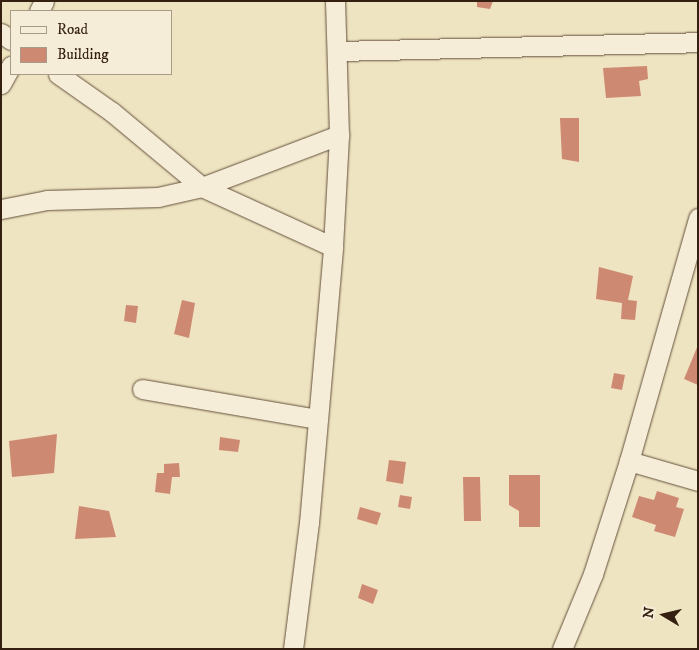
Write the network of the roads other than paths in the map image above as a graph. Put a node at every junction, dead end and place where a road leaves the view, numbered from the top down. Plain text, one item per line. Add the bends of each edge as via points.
1 (335, 1) edge
2 (698, 42) edge
3 (338, 51) junction
4 (10, 68) edge
5 (59, 75) edge
6 (1, 84) edge
7 (339, 135) junction
8 (202, 187) junction
9 (1, 209) edge
10 (698, 218) edge
11 (333, 247) junction
12 (142, 389) dead end
13 (317, 419) junction
14 (629, 461) junction
15 (698, 481) edge
16 (293, 649) edge
17 (562, 649) edge

1 - 3 street
2 - 3 street
3 - 7 street
4 - 6 street
5 - 8 street via 112,112
7 - 8 street
7 - 11 street
8 - 9 street via 158,197 47,200
8 - 11 street
10 - 14 street
11 - 13 street
12 - 13 street
13 - 16 street
14 - 15 street
14 - 17 street via 593,574

